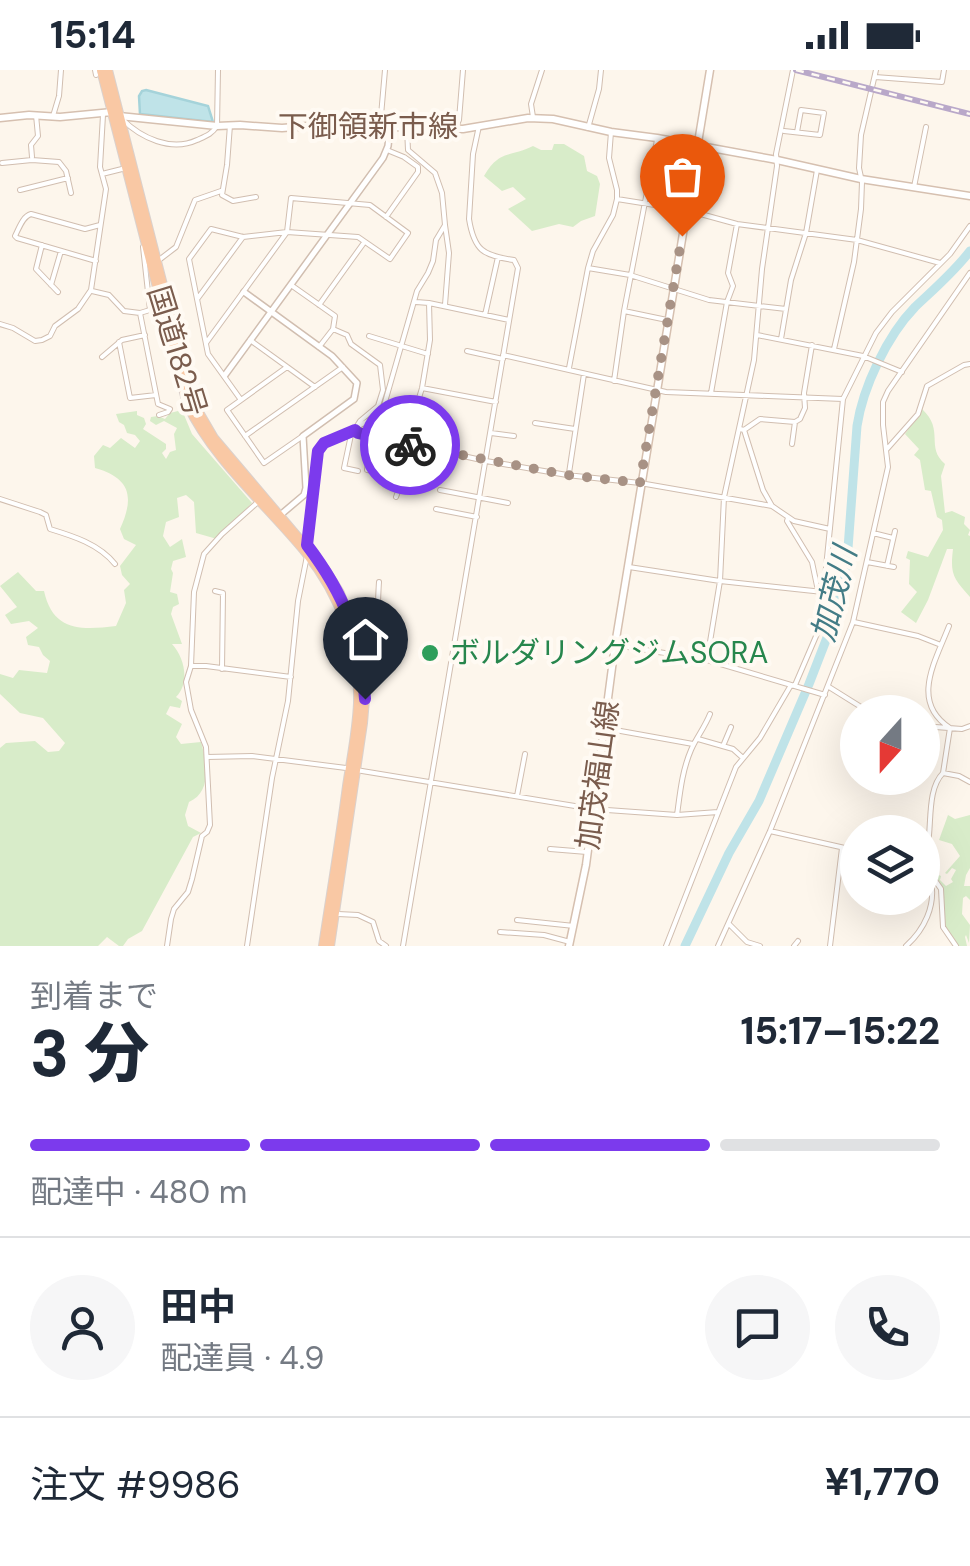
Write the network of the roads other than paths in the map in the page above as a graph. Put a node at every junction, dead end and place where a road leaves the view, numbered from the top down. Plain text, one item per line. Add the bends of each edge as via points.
1 (61, 70) edge
2 (218, 70) edge
3 (385, 70) edge
4 (463, 70) edge
5 (542, 70) edge
6 (602, 70) edge
7 (710, 70) edge
8 (793, 70) edge
9 (944, 70) edge
10 (876, 73) edge
11 (104, 74) edge
12 (111, 113) junction
13 (36, 115) junction
14 (54, 116) junction
15 (533, 117) junction
16 (0, 118) edge
17 (230, 125) junction
18 (217, 126) junction
19 (380, 126) junction
20 (479, 126) junction
21 (926, 126) dead end
22 (390, 127) junction
23 (407, 128) junction
24 (588, 128) junction
25 (455, 130) junction
26 (782, 131) junction
27 (612, 132) junction
28 (797, 132) junction
29 (657, 138) junction
30 (698, 145) junction
31 (387, 150) junction
32 (32, 160) junction
33 (777, 160) junction
34 (2, 163) edge
35 (126, 168) junction
36 (817, 170) junction
37 (102, 174) junction
38 (68, 178) junction
39 (861, 178) junction
40 (914, 187) junction
41 (20, 190) dead end
42 (221, 192) junction
43 (71, 194) dead end
44 (970, 196) edge
45 (256, 197) dead end
46 (617, 198) junction
47 (350, 203) junction
48 (644, 203) junction
49 (686, 210) junction
50 (386, 216) junction
51 (737, 224) junction
52 (445, 225) junction
53 (100, 226) junction
54 (970, 226) edge
55 (770, 228) junction
56 (287, 232) junction
57 (806, 233) junction
58 (327, 235) junction
59 (242, 237) junction
60 (857, 240) junction
61 (364, 242) junction
62 (148, 244) junction
63 (42, 246) junction
64 (60, 251) junction
65 (498, 257) junction
66 (96, 261) junction
67 (156, 261) junction
68 (941, 263) junction
69 (588, 268) junction
70 (970, 273) edge
71 (630, 276) junction
72 (291, 284) junction
73 (51, 285) junction
74 (91, 290) junction
75 (673, 290) junction
76 (58, 292) dead end
77 (244, 292) junction
78 (197, 299) junction
79 (413, 302) junction
80 (429, 302) junction
81 (727, 302) junction
82 (319, 305) junction
83 (758, 305) junction
84 (445, 306) junction
85 (786, 309) junction
86 (624, 311) junction
87 (271, 312) junction
88 (140, 313) junction
89 (486, 315) junction
90 (509, 320) junction
91 (668, 320) junction
92 (0, 324) edge
93 (333, 329) junction
94 (144, 335) junction
95 (369, 336) dead end
96 (757, 336) junction
97 (781, 338) junction
98 (250, 340) junction
99 (119, 342) junction
100 (206, 342) junction
101 (401, 344) junction
102 (812, 345) junction
103 (319, 346) junction
104 (834, 349) junction
105 (467, 352) dead end
106 (428, 354) junction
107 (102, 357) dead end
108 (503, 357) junction
109 (864, 357) junction
110 (970, 364) edge
111 (286, 367) junction
112 (343, 367) junction
113 (568, 370) junction
114 (902, 372) junction
115 (584, 374) junction
116 (225, 375) junction
117 (614, 381) junction
118 (316, 386) junction
119 (422, 388) junction
120 (655, 390) junction
121 (711, 393) junction
122 (156, 394) junction
123 (746, 395) junction
124 (805, 397) junction
125 (844, 399) junction
126 (241, 400) junction
127 (496, 402) junction
128 (159, 415) dead end
129 (796, 422) junction
130 (535, 423) dead end
131 (575, 429) junction
132 (741, 429) junction
133 (355, 430) junction
134 (491, 433) junction
135 (245, 436) junction
136 (303, 436) junction
137 (371, 436) junction
138 (514, 436) dead end
139 (392, 441) junction
140 (405, 444) junction
141 (792, 444) dead end
142 (888, 449) junction
143 (486, 461) junction
144 (358, 471) dead end
145 (567, 475) junction
146 (640, 483) junction
147 (440, 490) dead end
148 (396, 497) dead end
149 (724, 497) junction
150 (262, 498) junction
151 (480, 498) junction
152 (0, 499) edge
153 (508, 503) dead end
154 (772, 506) junction
155 (436, 509) dead end
156 (278, 517) junction
157 (476, 517) junction
158 (788, 518) junction
159 (830, 529) junction
160 (873, 533) junction
161 (307, 550) junction
162 (866, 562) junction
163 (115, 564) dead end
164 (627, 567) junction
165 (720, 581) junction
166 (379, 582) dead end
167 (215, 591) dead end
168 (823, 592) junction
169 (854, 622) junction
170 (949, 626) dead end
171 (615, 645) junction
172 (941, 646) junction
173 (707, 660) junction
174 (191, 666) junction
175 (222, 669) junction
176 (363, 674) junction
177 (291, 677) junction
178 (793, 685) junction
179 (828, 686) junction
180 (825, 695) junction
181 (842, 695) edge
182 (710, 714) dead end
183 (731, 726) dead end
184 (970, 726) edge
185 (940, 727) edge
186 (604, 728) junction
187 (950, 728) junction
188 (695, 741) junction
189 (722, 746) junction
190 (525, 754) dead end
191 (207, 758) junction
192 (276, 758) junction
193 (743, 758) junction
194 (352, 769) junction
195 (943, 773) junction
196 (432, 782) junction
197 (970, 782) edge
198 (518, 796) junction
199 (593, 809) junction
200 (718, 812) junction
201 (677, 815) junction
202 (930, 815) edge
203 (770, 831) junction
204 (840, 848) edge
205 (550, 849) dead end
206 (587, 852) junction
207 (840, 864) edge
208 (940, 889) edge
209 (335, 914) junction
210 (928, 915) edge
211 (518, 920) dead end
212 (728, 924) junction
213 (574, 926) junction
214 (500, 932) dead end
215 (570, 944) edge
216 (167, 946) edge
217 (247, 946) edge
218 (326, 946) edge
219 (386, 946) edge
220 (404, 946) edge
221 (666, 946) edge
222 (718, 946) edge
223 (760, 946) edge
224 (830, 946) edge
225 (906, 946) edge
226 (956, 946) edge

1 - 14 street
2 - 18 street
3 - 19 street
4 - 25 street
5 - 15 street
6 - 24 street
7 - 30 main road, 加茂福山線
8 - 26 street
9 - 10 street via 942,82
10 - 39 street via 861,135
11 - 12 highway, 国道182号
12 - 14 main road, 下御領新市線
12 - 18 main road, 下御領新市線
12 - 18 street via 154,140 183,146
12 - 35 highway, 国道182号
12 - 37 street
12 - 62 highway, 国道182号
13 - 14 main road, 下御領新市線
13 - 16 main road, 下御領新市線
13 - 32 street
15 - 20 main road, 下御領新市線
15 - 24 main road, 下御領新市線
17 - 18 main road, 下御領新市線
17 - 19 main road, 下御領新市線
17 - 42 street
19 - 22 main road, 下御領新市線
20 - 25 main road, 下御領新市線
20 - 65 street via 470,229 478,248
21 - 40 street
22 - 23 main road, 下御領新市線
22 - 31 street
23 - 25 main road, 下御領新市線
23 - 52 street via 408,150 435,173
24 - 27 main road, 下御領新市線
26 - 28 street
26 - 33 street
27 - 29 main road, 下御領新市線
27 - 46 street
28 - 28 street via 801,110 824,114 820,135
29 - 30 main road, 下御領新市線
29 - 48 street
30 - 33 main road, 下御領新市線
30 - 49 main road, 加茂福山線
31 - 47 street
31 - 50 street via 418,172
32 - 34 street
32 - 38 street via 60,162
33 - 36 main road, 下御領新市線
33 - 55 street
35 - 37 street
35 - 62 highway, 国道182号
36 - 39 main road, 下御領新市線
36 - 57 street
37 - 53 street
38 - 41 street
38 - 43 street
39 - 40 main road, 下御領新市線
39 - 60 street
40 - 44 main road, 下御領新市線
42 - 45 street via 233,200
42 - 67 street via 195,200 176,247
46 - 48 street
46 - 69 street
47 - 50 street
47 - 56 street via 291,198
47 - 58 street
48 - 49 street
48 - 71 street
49 - 51 street
49 - 75 main road, 加茂福山線
50 - 61 street via 408,233 390,260
51 - 55 street
51 - 81 street
52 - 79 street
52 - 84 street
53 - 63 street via 86,229 28,214 15,236
53 - 66 street
54 - 68 street
55 - 57 street
55 - 83 street
56 - 58 street
56 - 59 street
56 - 77 street
57 - 60 street
57 - 85 street
58 - 61 street
58 - 72 street
59 - 78 street
59 - 78 street via 210,229 188,259
60 - 68 street
60 - 104 street
61 - 82 street
62 - 67 highway, 国道182号
62 - 88 street via 142,248 150,310
62 - 150 highway, 国道182号 via 186,404
63 - 64 street
63 - 73 street via 36,269
64 - 66 street
64 - 73 street
65 - 89 street
65 - 90 street via 514,260 518,268
66 - 74 street
67 - 150 highway, 国道182号 via 194,402
68 - 109 street via 892,312
69 - 71 street
69 - 113 street
70 - 114 street
71 - 75 street
71 - 86 street
72 - 82 street
72 - 87 street
73 - 76 street
74 - 88 street
74 - 92 street via 42,340
75 - 81 street
75 - 91 main road, 加茂福山線
77 - 87 street
77 - 100 street
78 - 100 street
79 - 80 street
79 - 101 street
80 - 84 street
80 - 106 street
81 - 83 street
81 - 121 street
82 - 93 street via 334,316
83 - 85 street
83 - 96 street
84 - 89 street
85 - 97 street
86 - 91 street
86 - 117 street
87 - 98 street
87 - 103 street
88 - 94 street
89 - 90 street
90 - 108 street
91 - 120 main road, 加茂福山線
93 - 103 street
93 - 133 street via 380,365 378,406
94 - 99 street
94 - 122 street
95 - 101 street
96 - 97 street
96 - 123 street
97 - 102 street
98 - 111 street
98 - 116 street
99 - 107 street
99 - 122 street via 130,398
100 - 116 street
101 - 106 street
101 - 133 street via 383,409
102 - 104 street
102 - 124 street
103 - 112 street
104 - 109 street
105 - 108 street
106 - 119 street
108 - 113 street
108 - 127 street
109 - 114 street
109 - 125 street
110 - 142 street via 927,386 918,414
111 - 118 street
111 - 126 street
112 - 118 street
112 - 136 street via 357,383 354,398
113 - 115 street
114 - 142 street via 883,402
115 - 117 street
115 - 131 street
116 - 126 street
117 - 120 street
118 - 135 street
119 - 127 street
119 - 140 street
120 - 121 street
120 - 146 main road, 加茂福山線
121 - 123 street
122 - 128 street via 158,404 170,409
123 - 124 street
123 - 132 street
124 - 125 street
124 - 129 street
125 - 159 street
126 - 135 street via 227,410
127 - 134 street
129 - 132 street via 760,419
129 - 141 street
130 - 131 street
131 - 145 street
132 - 149 street
132 - 154 street
133 - 137 street
133 - 144 street via 344,468
133 - 161 street via 318,451
134 - 138 street
134 - 143 street
135 - 136 street via 264,463
136 - 156 street via 306,488
137 - 139 street
137 - 139 street via 367,470 388,473
139 - 140 street
140 - 143 street
140 - 148 street via 406,470
142 - 160 street
143 - 145 street
143 - 151 street
145 - 146 street
146 - 149 street
146 - 164 main road, 加茂福山線
147 - 151 street
149 - 154 street
149 - 165 street
150 - 156 highway, 国道182号
150 - 174 street via 204,554 194,592
151 - 153 street
151 - 157 street
152 - 163 street via 40,512 50,529 79,538
154 - 158 street
155 - 157 street
156 - 161 highway, 国道182号
157 - 196 street
158 - 159 street
158 - 168 street
159 - 168 street
160 - 162 street
160 - 162 street via 894,534 891,567
161 - 176 highway, 国道182号 via 349,615
161 - 177 street
161 - 194 highway, 国道182号 via 351,640 358,704
162 - 169 street
164 - 165 street
164 - 171 main road, 加茂福山線
165 - 168 street
165 - 173 street
166 - 176 street via 375,637
167 - 175 street via 223,593
168 - 178 street via 820,627
169 - 172 street
169 - 179 street
170 - 172 street
171 - 173 street
171 - 186 main road, 加茂福山線
172 - 187 street via 926,688 932,712
173 - 178 street
174 - 175 street
174 - 191 street via 190,710
175 - 177 street
176 - 194 highway, 国道182号 via 364,711
177 - 192 street
178 - 180 street
178 - 193 street
179 - 180 street
179 - 181 street
180 - 203 street
182 - 188 street
183 - 189 street
184 - 187 street
185 - 187 street
186 - 188 street
186 - 199 main road, 加茂福山線
187 - 195 street
188 - 189 street
188 - 201 street
189 - 193 street
190 - 198 street
191 - 192 street
191 - 216 street via 210,824 188,892 174,909
192 - 194 street
192 - 217 street
193 - 200 street
194 - 196 street
194 - 209 highway, 国道182号
194 - 218 highway, 国道182号
195 - 197 street
195 - 202 street
196 - 198 street
196 - 220 street
198 - 199 street
199 - 201 street
199 - 206 main road, 加茂福山線
200 - 201 street
200 - 221 street
203 - 204 street
203 - 212 street
205 - 206 street
206 - 213 main road, 加茂福山線
207 - 224 street
208 - 226 street via 943,927
209 - 218 highway, 国道182号
209 - 219 street via 368,918
210 - 225 street via 922,932
211 - 213 street
212 - 222 street
212 - 223 street
213 - 215 main road, 加茂福山線
214 - 215 street

